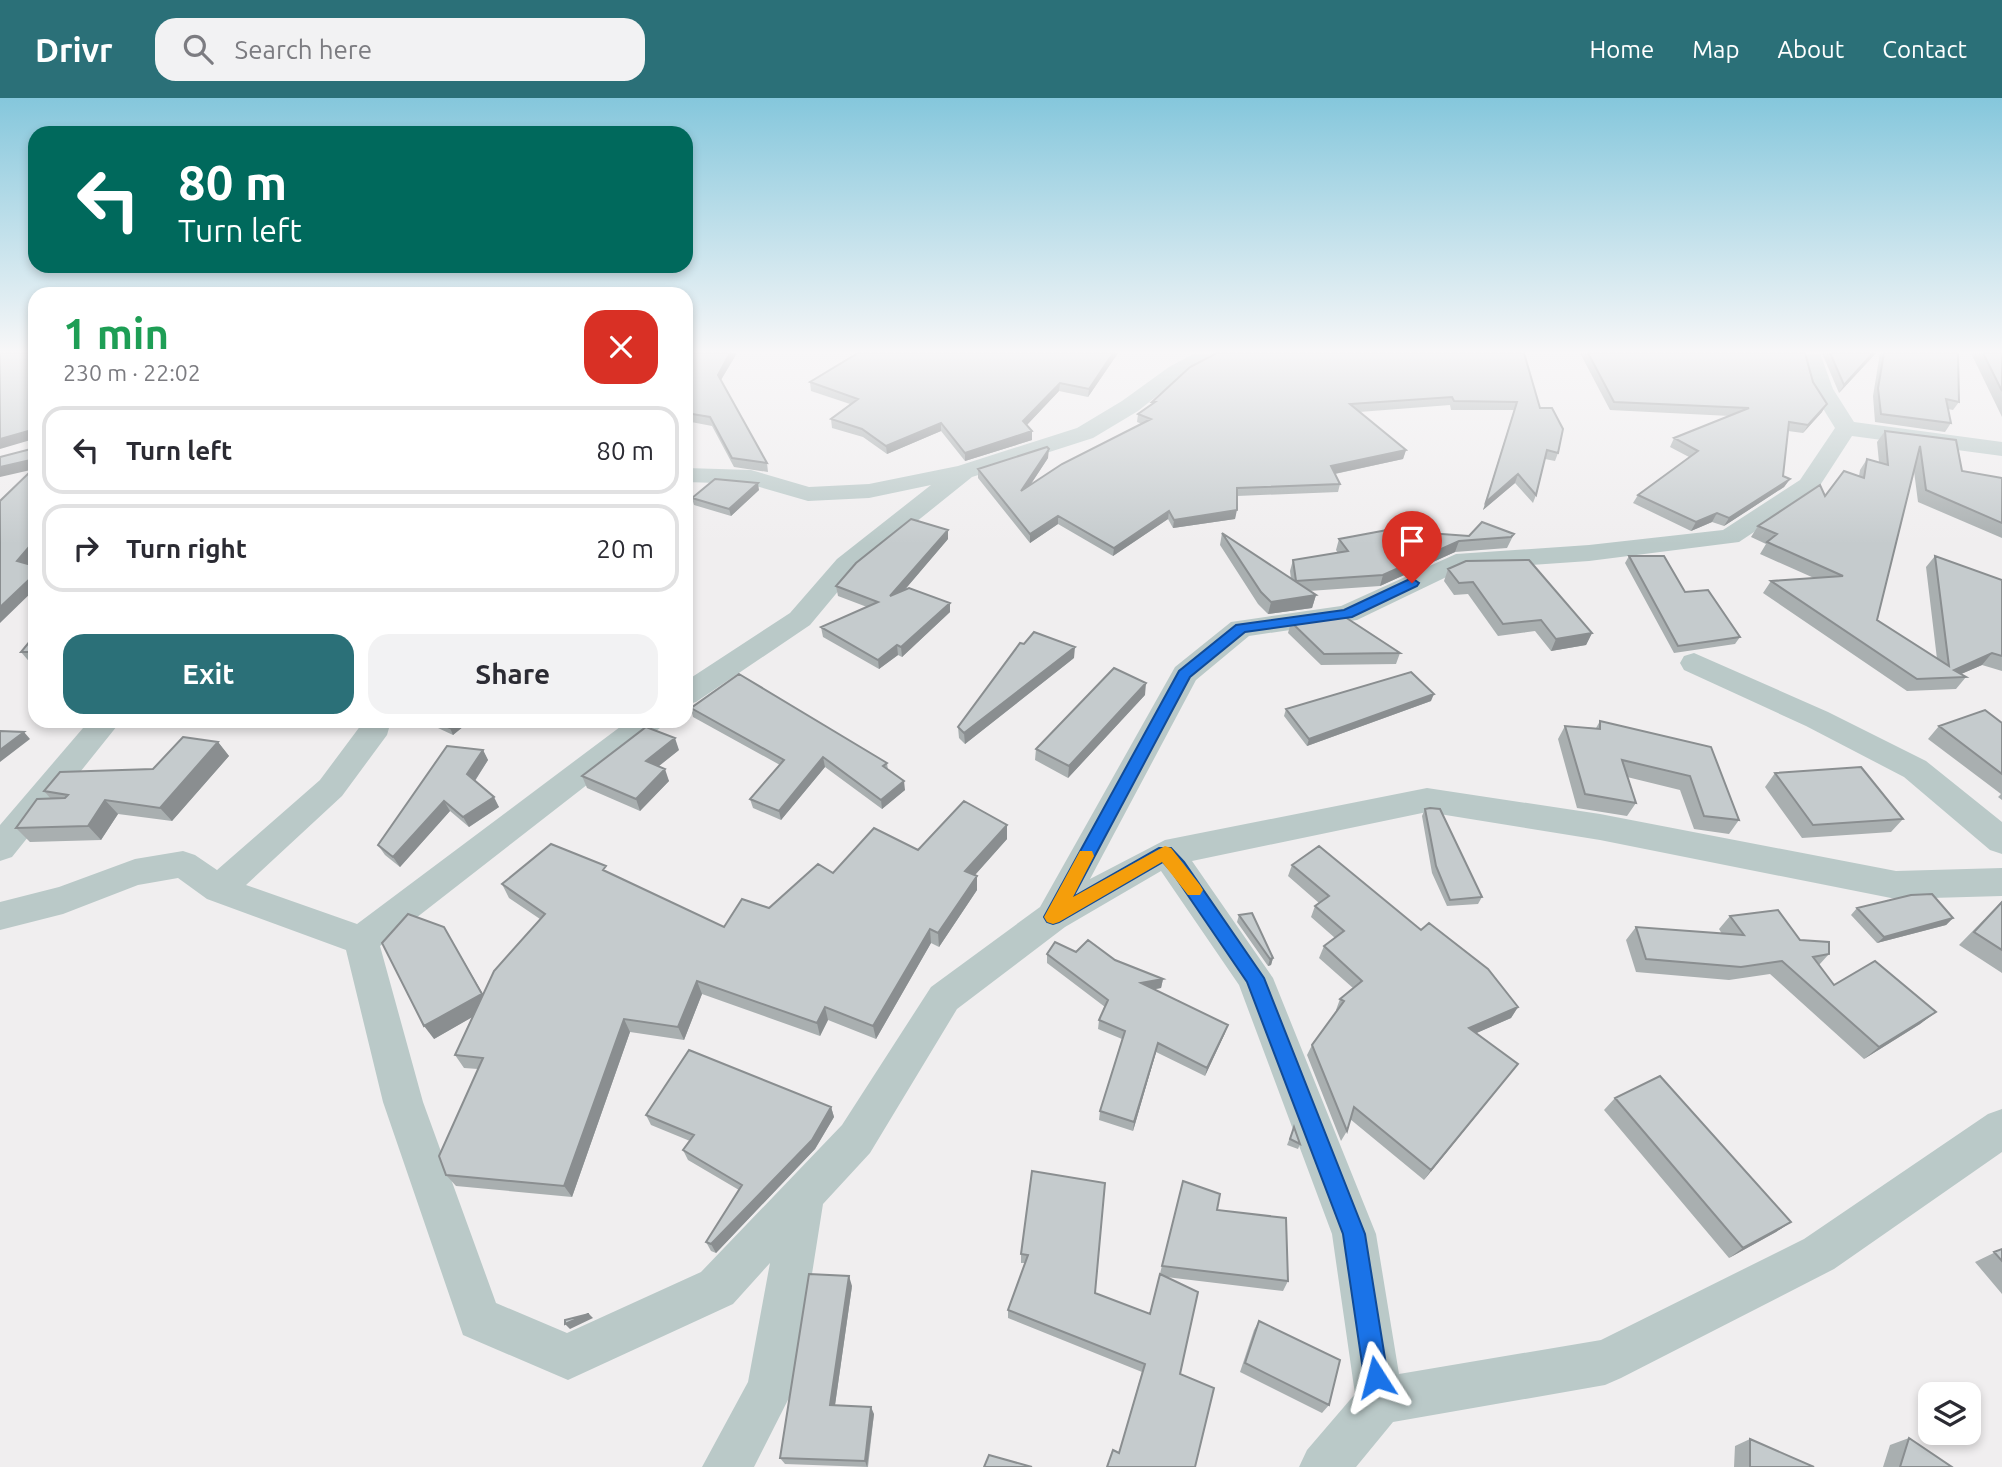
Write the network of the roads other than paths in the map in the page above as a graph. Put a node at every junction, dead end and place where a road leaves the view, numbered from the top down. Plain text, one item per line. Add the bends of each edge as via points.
1 (1112, 417) edge
2 (1839, 417) edge
3 (1846, 428) junction
4 (2002, 449) edge
5 (964, 472) junction
6 (693, 475) edge
7 (1694, 663) dead end
8 (693, 690) edge
9 (100, 728) edge
10 (375, 728) edge
11 (640, 728) edge
12 (2002, 841) edge
13 (0, 848) edge
14 (1165, 853) junction
15 (2002, 882) edge
16 (219, 889) junction
17 (0, 916) edge
18 (1053, 917) junction
19 (361, 942) junction
20 (2002, 1128) edge
21 (804, 1194) junction
22 (1380, 1401) junction
23 (727, 1467) edge
24 (1324, 1467) edge

1 - 5 street via 1085,433
2 - 3 street
3 - 4 street
3 - 18 street via 1809,485 1730,537 1456,562 1347,614 1241,628 1185,674
5 - 6 street via 869,491 808,494 751,477
5 - 8 street via 846,565 800,619
7 - 12 street via 1915,769
9 - 13 street
10 - 16 street via 331,788
11 - 19 street
14 - 15 street via 1427,800 1600,827 1895,885
14 - 18 street
14 - 22 street via 1260,991 1354,1234
16 - 17 street via 183,863 135,872 63,900
16 - 19 street
18 - 21 street via 944,998 856,1139
19 - 21 street via 403,1102 479,1319 568,1357 717,1288
20 - 22 street via 1819,1254 1605,1362
21 - 23 street via 771,1388
22 - 24 street

